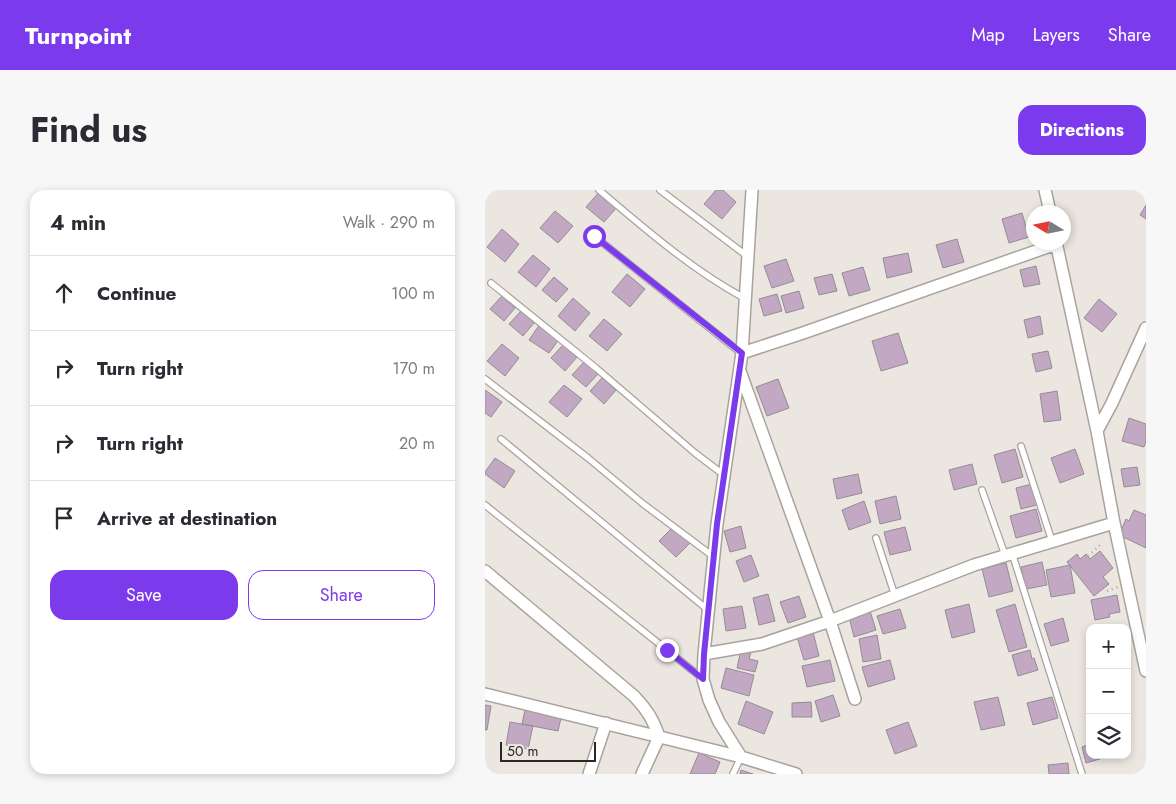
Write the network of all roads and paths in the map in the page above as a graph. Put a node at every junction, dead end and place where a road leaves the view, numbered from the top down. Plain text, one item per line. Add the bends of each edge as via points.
1 (599, 190) edge
2 (660, 190) edge
3 (752, 190) edge
4 (1045, 190) edge
5 (1048, 205) edge
6 (594, 236) dead end
7 (1039, 250) edge
8 (1057, 250) edge
9 (747, 256) junction
10 (491, 283) dead end
11 (744, 298) junction
12 (1146, 328) edge
13 (742, 353) junction
14 (740, 370) junction
15 (485, 379) edge
16 (1097, 430) junction
17 (501, 439) dead end
18 (1021, 446) dead end
19 (724, 475) junction
20 (982, 490) dead end
21 (485, 505) edge
22 (1114, 523) junction
23 (876, 538) dead end
24 (1052, 541) junction
25 (1101, 544) dead end
26 (1008, 554) junction
27 (1088, 556) dead end
28 (714, 557) junction
29 (485, 571) edge
30 (1104, 588) dead end
31 (1107, 591) dead end
32 (895, 596) junction
33 (709, 611) junction
34 (830, 621) junction
35 (704, 654) junction
36 (1146, 671) edge
37 (703, 679) junction
38 (485, 694) edge
39 (855, 699) dead end
40 (606, 723) junction
41 (659, 737) junction
42 (741, 757) junction
43 (589, 774) edge
44 (642, 774) edge
45 (733, 774) edge
46 (796, 774) edge
47 (1082, 774) edge

1 - 11 lane via 686,261
2 - 9 lane
3 - 9 street
4 - 5 street
6 - 13 lane
7 - 13 street
8 - 16 street
9 - 11 street
10 - 19 lane
11 - 13 street
12 - 16 street
13 - 14 street
14 - 19 street
14 - 34 street
15 - 28 lane
16 - 22 street
17 - 33 lane
18 - 24 lane
19 - 28 street
20 - 26 lane
21 - 37 lane
22 - 24 street
22 - 36 street
23 - 32 lane
24 - 26 street
25 - 27 path
26 - 32 street
26 - 47 lane
28 - 33 street
29 - 41 street via 634,696 654,721
30 - 31 path
32 - 34 street
33 - 35 street
34 - 35 street via 762,644
34 - 39 street
35 - 37 street
37 - 42 street via 719,722
38 - 40 street
40 - 41 street
40 - 43 street
41 - 42 street
41 - 44 street
42 - 45 lane
42 - 46 street

